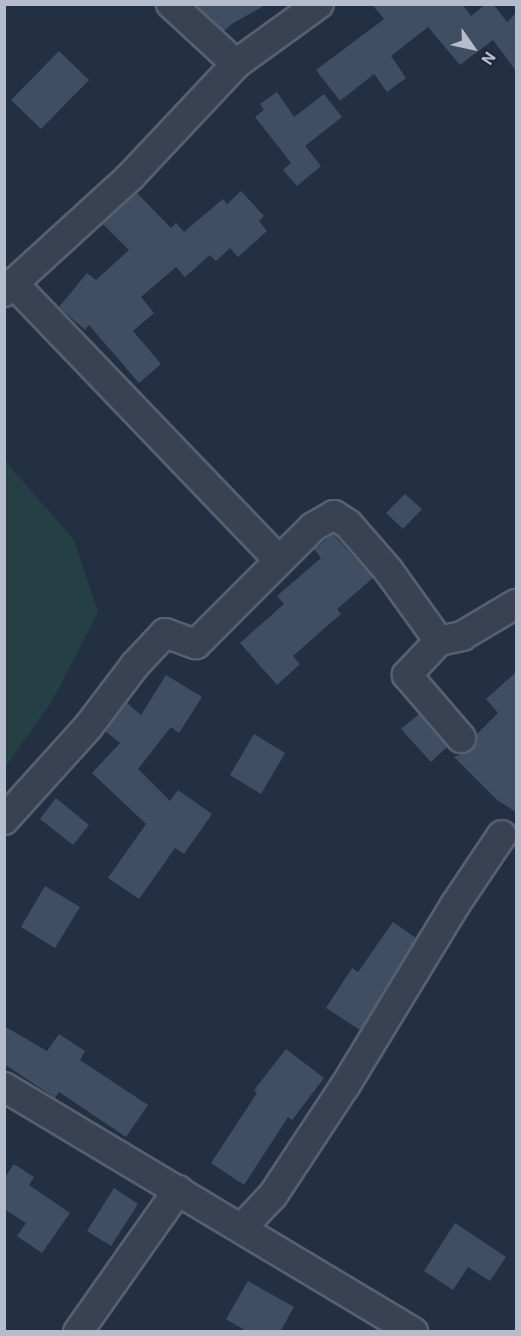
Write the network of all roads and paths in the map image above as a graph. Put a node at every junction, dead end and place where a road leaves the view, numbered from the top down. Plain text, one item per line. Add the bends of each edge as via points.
1 (171, 4) edge
2 (319, 4) edge
3 (236, 64) junction
4 (9, 288) edge
5 (279, 560) junction
6 (516, 604) edge
7 (439, 641) junction
8 (461, 738) dead end
9 (4, 820) edge
10 (502, 835) dead end
11 (4, 1087) edge
12 (178, 1190) junction
13 (242, 1228) junction
14 (78, 1332) edge
15 (413, 1332) edge

1 - 3 street
2 - 3 street
3 - 4 street via 130,177
4 - 5 street
5 - 7 street via 314,527 334,515 348,524 388,570
5 - 9 street via 196,644 165,633
6 - 7 street via 462,636
7 - 8 street via 407,675
10 - 13 street via 273,1195
11 - 12 street
12 - 13 street
12 - 14 street
13 - 15 street

